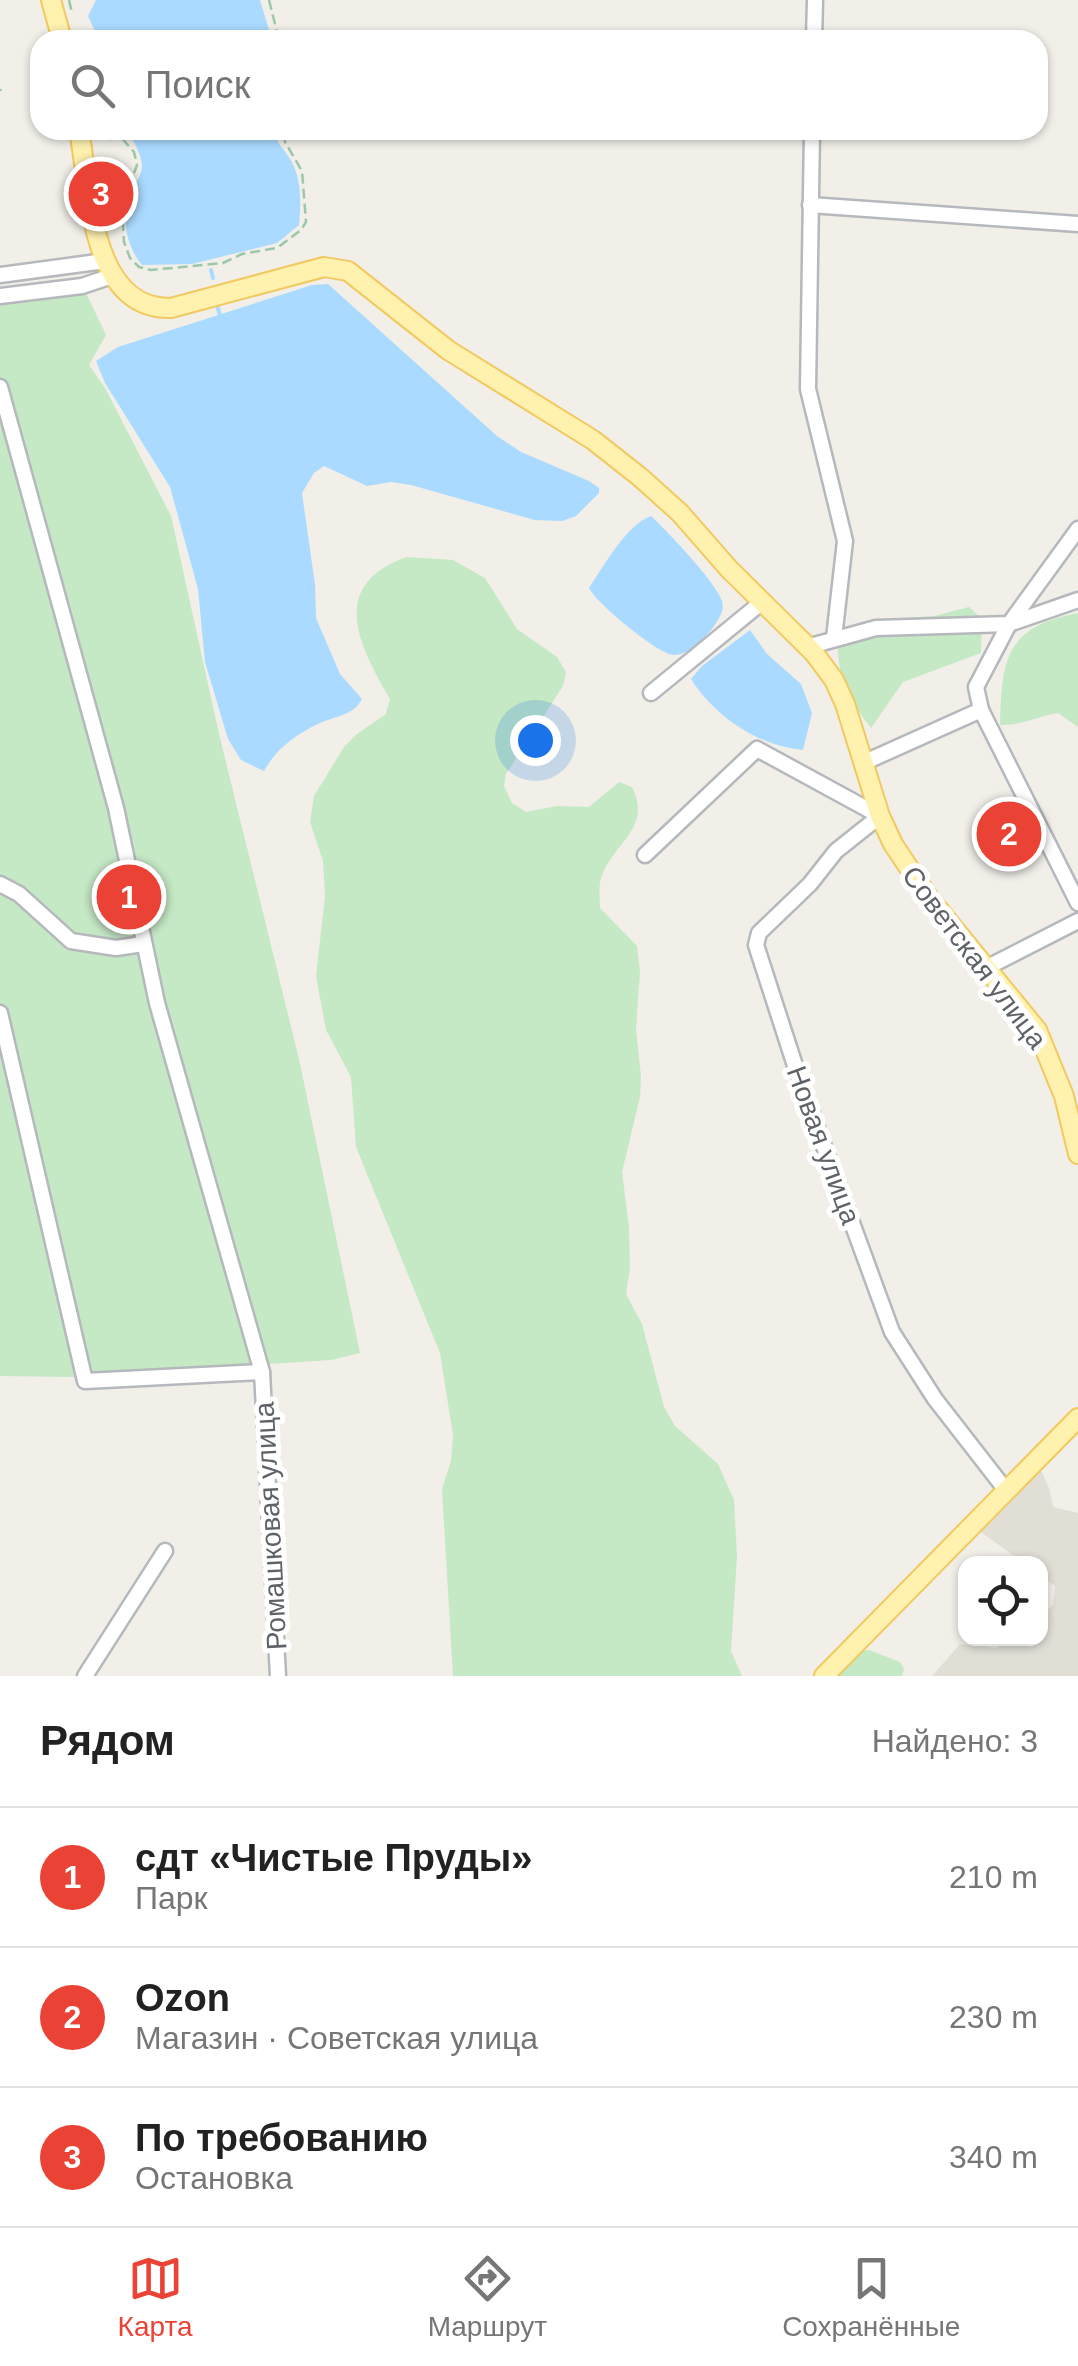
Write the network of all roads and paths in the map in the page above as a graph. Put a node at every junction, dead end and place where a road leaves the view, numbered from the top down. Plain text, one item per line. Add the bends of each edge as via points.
1 (51, 0) edge
2 (269, 0) edge
3 (815, 0) edge
4 (59, 30) edge
5 (276, 30) edge
6 (814, 30) edge
7 (81, 140) edge
8 (124, 140) edge
9 (285, 140) edge
10 (812, 140) edge
11 (810, 205) junction
12 (1078, 224) edge
13 (108, 269) junction
14 (0, 275) edge
15 (0, 296) edge
16 (0, 387) edge
17 (1078, 529) edge
18 (1078, 600) edge
19 (762, 602) junction
20 (1009, 624) junction
21 (834, 638) junction
22 (808, 647) junction
23 (651, 693) dead end
24 (981, 710) junction
25 (863, 763) junction
26 (880, 816) junction
27 (645, 855) dead end
28 (0, 884) edge
29 (1078, 903) edge
30 (1078, 922) edge
31 (143, 944) junction
32 (986, 968) junction
33 (0, 1013) edge
34 (1075, 1124) edge
35 (1078, 1154) edge
36 (262, 1372) junction
37 (1078, 1418) edge
38 (1005, 1489) junction
39 (165, 1550) dead end
40 (85, 1676) edge
41 (278, 1676) edge
42 (824, 1676) edge

1 - 4 main road
2 - 5 path
3 - 6 street
7 - 13 main road
8 - 9 path via 134,152 136,174 124,194 124,242 130,258 152,270 223,263 277,248 301,230 302,170
10 - 11 street
11 - 12 street
11 - 21 street via 808,389 845,542
13 - 14 street
13 - 15 street via 82,286
13 - 19 main road, Советская улица via 136,302 158,308 324,267 348,271 448,350 640,477
16 - 31 street via 116,808
17 - 20 street
18 - 20 street
19 - 22 main road, Советская улица
19 - 23 street
20 - 21 street via 876,628
20 - 24 street via 976,687
21 - 22 street
22 - 25 main road, Советская улица via 834,680
24 - 25 street
24 - 29 street
25 - 26 main road, Советская улица
26 - 27 street via 757,749
26 - 32 main road, Советская улица via 910,872
26 - 38 street, Новая улица via 836,851 756,945 892,1332
28 - 31 street via 71,940 116,948
30 - 32 street
31 - 36 street
32 - 34 main road, Советская улица via 1037,1030
33 - 36 street, Ромашковая улица via 85,1381
34 - 35 main road, Советская улица
36 - 41 street, Ромашковая улица
37 - 38 main road
38 - 42 main road
39 - 40 street

